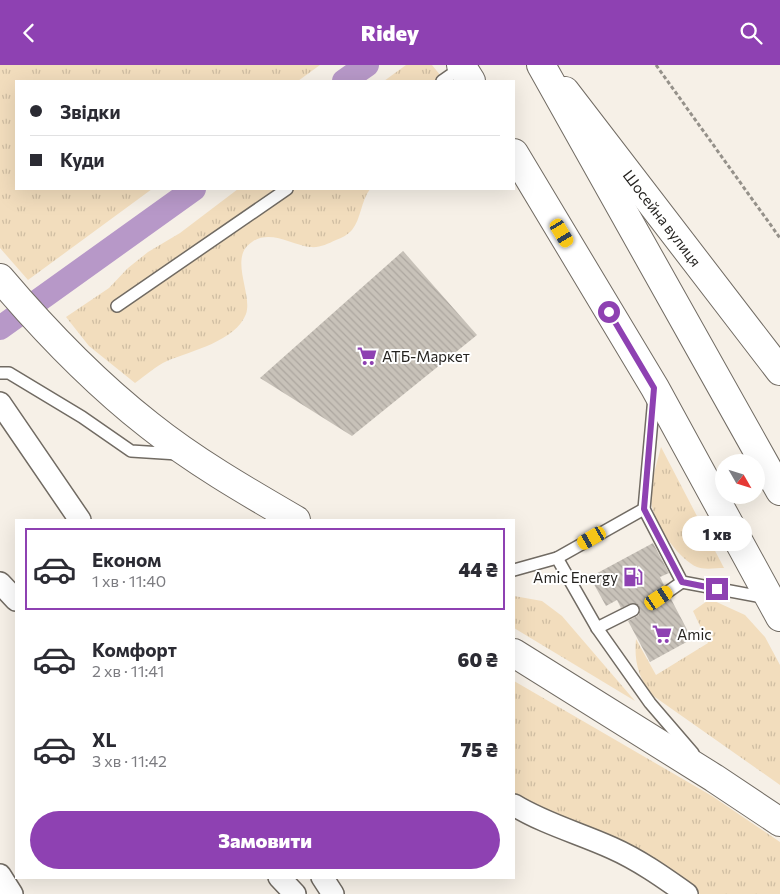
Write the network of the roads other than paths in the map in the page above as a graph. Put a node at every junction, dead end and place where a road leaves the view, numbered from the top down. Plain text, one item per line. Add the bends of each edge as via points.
1 (541, 65) edge
2 (545, 65) edge
3 (515, 155) edge
4 (286, 190) edge
5 (0, 278) edge
6 (117, 307) dead end
7 (780, 371) edge
8 (0, 373) edge
9 (654, 388) junction
10 (0, 403) edge
11 (0, 419) edge
12 (193, 455) junction
13 (780, 491) edge
14 (644, 509) junction
15 (70, 519) edge
16 (79, 519) edge
17 (294, 519) edge
18 (557, 558) junction
19 (515, 570) edge
20 (682, 582) junction
21 (0, 583) edge
22 (659, 598) dead end
23 (15, 599) edge
24 (775, 608) edge
25 (633, 610) dead end
26 (597, 627) junction
27 (515, 654) edge
28 (714, 778) junction
29 (515, 806) edge
30 (780, 822) edge
31 (0, 875) edge
32 (281, 879) edge
33 (324, 879) edge
34 (12, 894) edge
35 (295, 894) edge
36 (335, 894) edge
37 (687, 894) edge

1 - 13 main road
2 - 7 main road, Шосейна вулиця
3 - 9 main road
4 - 6 lane
5 - 12 main road via 49,335 149,425
8 - 12 lane via 9,373 131,451
9 - 14 lane
9 - 24 main road
10 - 16 street
11 - 15 street
12 - 17 main road
14 - 18 lane
14 - 20 lane
18 - 19 lane
18 - 26 lane
20 - 22 lane
20 - 24 lane
21 - 23 street
25 - 26 lane
26 - 28 lane via 650,703
27 - 28 main road
28 - 30 main road
29 - 37 street via 634,859
31 - 34 street
32 - 35 street
33 - 36 street

